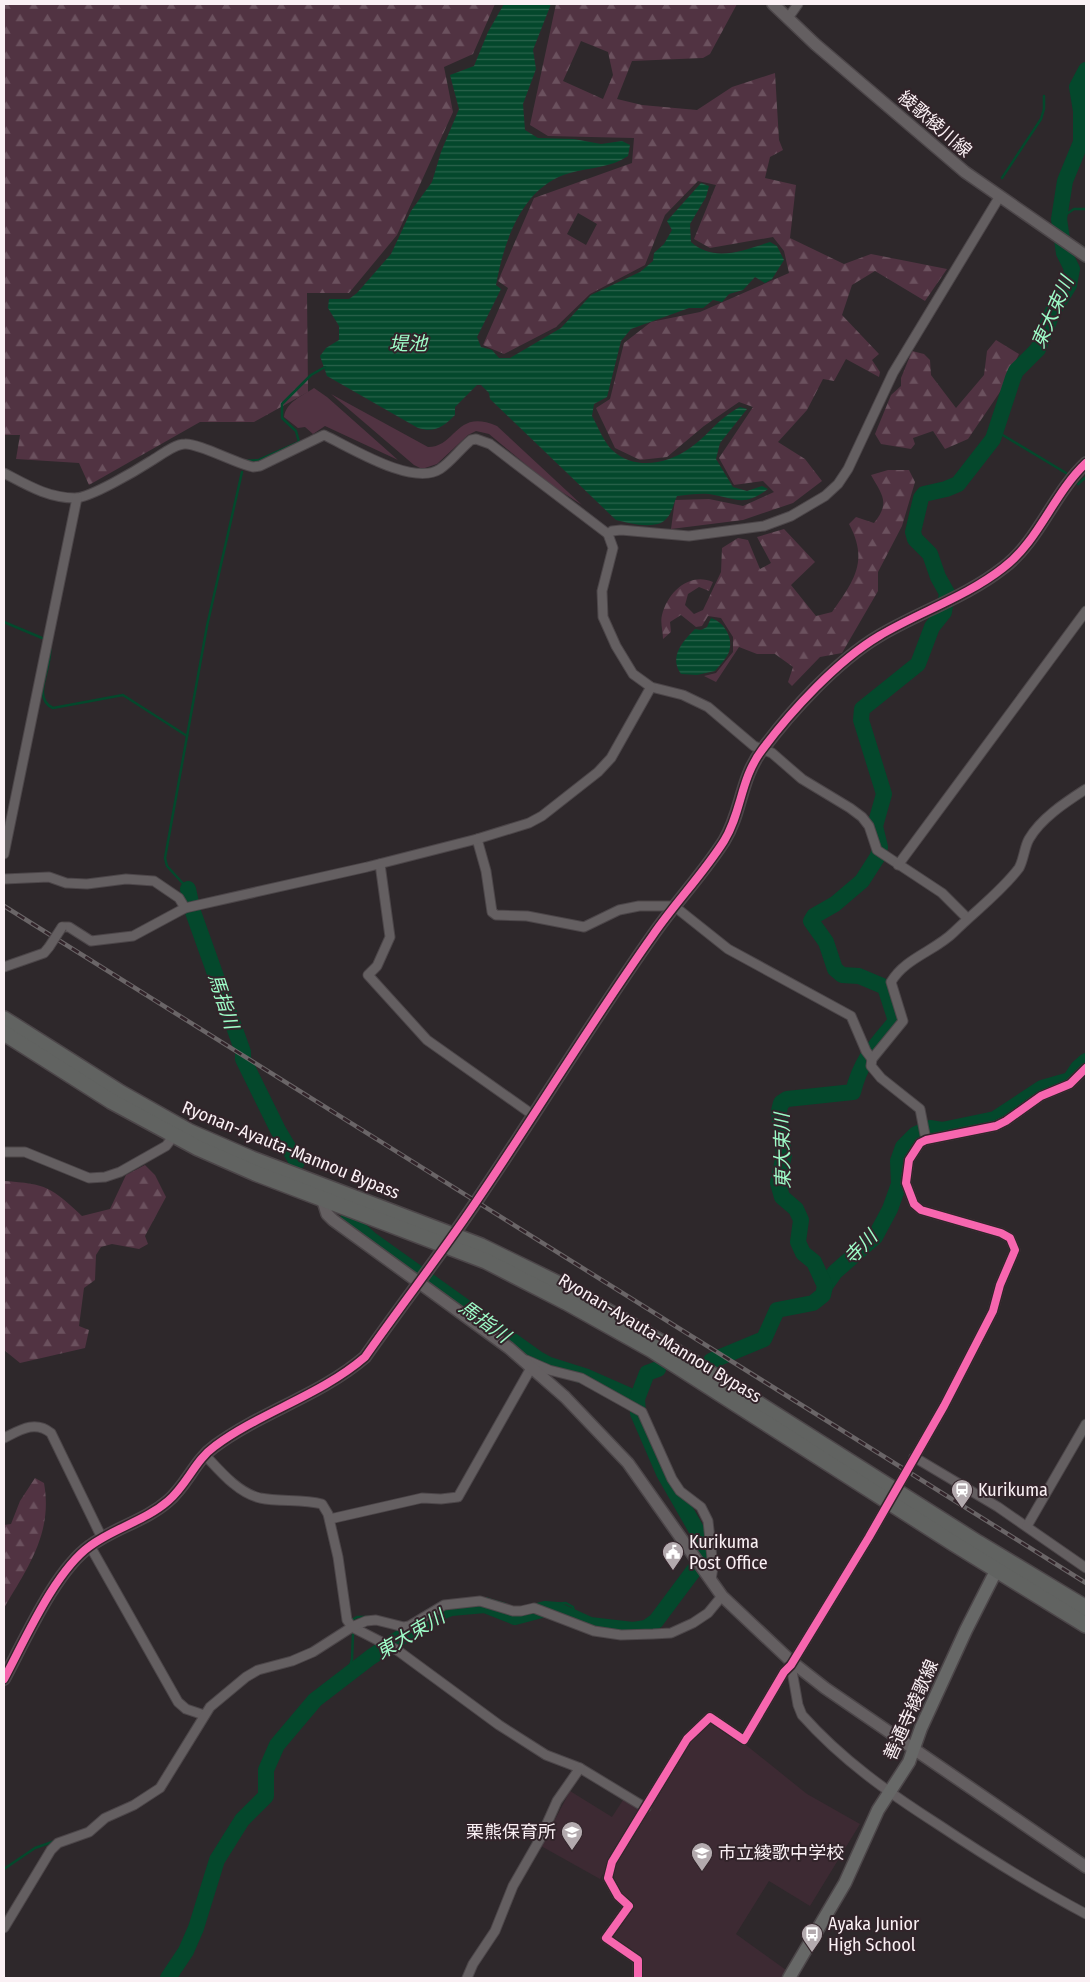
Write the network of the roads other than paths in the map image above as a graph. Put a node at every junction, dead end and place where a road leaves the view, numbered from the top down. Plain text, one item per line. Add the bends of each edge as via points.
1 (773, 4) edge
2 (798, 4) edge
3 (788, 18) junction
4 (1000, 196) junction
5 (1086, 256) edge
6 (1086, 463) edge
7 (4, 473) edge
8 (76, 498) junction
9 (608, 534) junction
10 (1086, 611) edge
11 (651, 687) junction
12 (762, 750) junction
13 (1086, 789) edge
14 (477, 839) junction
15 (4, 854) edge
16 (380, 864) junction
17 (898, 865) junction
18 (4, 879) edge
19 (674, 906) junction
20 (190, 907) junction
21 (967, 918) junction
22 (4, 967) edge
23 (4, 1019) edge
24 (4, 1033) edge
25 (869, 1055) junction
26 (1086, 1068) edge
27 (533, 1115) junction
28 (177, 1132) junction
29 (925, 1134) junction
30 (4, 1152) edge
31 (322, 1198) junction
32 (448, 1240) junction
33 (421, 1278) junction
34 (518, 1357) junction
35 (531, 1368) junction
36 (1086, 1424) edge
37 (4, 1438) edge
38 (205, 1455) junction
39 (914, 1456) junction
40 (892, 1496) junction
41 (330, 1519) junction
42 (1027, 1526) junction
43 (102, 1538) junction
44 (90, 1546) junction
45 (999, 1564) junction
46 (1086, 1568) edge
47 (711, 1580) junction
48 (722, 1596) junction
49 (1086, 1608) edge
50 (1086, 1625) edge
51 (352, 1627) junction
52 (792, 1664) junction
53 (4, 1679) edge
54 (202, 1714) junction
55 (914, 1749) junction
56 (580, 1768) junction
57 (889, 1792) junction
58 (646, 1808) junction
59 (1086, 1867) edge
60 (1086, 1914) edge
61 (4, 1928) edge
62 (466, 1978) edge
63 (638, 1978) edge
64 (789, 1978) edge

1 - 3 street, 綾歌綾川線
2 - 3 street
3 - 4 street, 綾歌綾川線 via 965,172
4 - 5 street, 綾歌綾川線
4 - 9 street via 893,373 838,484 791,516 764,526 689,536 621,530
6 - 12 street via 1064,487 1015,558 988,578 881,634 847,657
7 - 8 street via 36,490
8 - 9 street via 126,477 182,444 193,443 253,467 324,435 384,464 423,474 440,469 476,439 490,444
8 - 15 street
9 - 11 street via 612,548 602,592 603,617 633,674
10 - 17 street
11 - 12 street via 683,695 708,707
11 - 14 street via 611,758 598,772 542,816
12 - 17 street via 772,753 802,780 862,817 879,852
12 - 19 street via 748,773 726,837
13 - 21 street via 1067,801 1034,831 1019,867
14 - 16 street
14 - 19 street via 492,912 496,915 527,916 584,927 619,910 639,906
16 - 20 street
16 - 27 street via 390,937 377,966 368,975 427,1040
17 - 21 street via 942,893
18 - 20 street via 48,876 66,883 87,884 126,878 154,881
19 - 25 street via 728,949 851,1016
19 - 27 street
20 - 22 street, bridge via 133,936 99,942 91,942 69,927 62,927 44,953
21 - 25 street via 943,942 897,972 891,985 903,1021
23 - 28 highway, Ryonan-Ayauta-Mannou Bypass
24 - 28 highway, Ryonan-Ayauta-Mannou Bypass via 111,1101
25 - 29 street via 871,1066 881,1078 920,1109
26 - 29 street via 1070,1084 1041,1096 996,1126
27 - 32 street
28 - 30 street via 166,1146 105,1177 89,1178 25,1152
28 - 31 highway, Ryonan-Ayauta-Mannou Bypass via 255,1173
28 - 32 highway, Ryonan-Ayauta-Mannou Bypass via 252,1159
29 - 39 street via 906,1172 914,1204 932,1215 1001,1233 1010,1238 1015,1250 993,1311
31 - 32 highway, Ryonan-Ayauta-Mannou Bypass
31 - 33 street via 327,1214 333,1220
32 - 33 street
32 - 40 highway, Ryonan-Ayauta-Mannou Bypass via 481,1246 619,1317
33 - 34 street
33 - 38 street via 364,1357 353,1367 214,1446
34 - 35 street
34 - 47 street via 549,1370 581,1378 637,1407 672,1480 680,1491 701,1507 708,1521 713,1567
35 - 41 street via 458,1497 422,1498
35 - 47 street via 612,1444 644,1483
36 - 42 street
37 - 43 street via 25,1427 44,1427 51,1433
38 - 41 street via 248,1493 260,1498 322,1504
38 - 43 street via 178,1491 159,1508
39 - 40 street
39 - 42 street
40 - 45 highway, Ryonan-Ayauta-Mannou Bypass
40 - 52 street
41 - 51 street via 347,1620
42 - 46 street
43 - 44 street
44 - 53 street via 73,1560 60,1578
44 - 54 street via 178,1702 186,1709
45 - 49 highway, Ryonan-Ayauta-Mannou Bypass
45 - 50 highway, Ryonan-Ayauta-Mannou Bypass
45 - 55 main road, 善通寺綾歌線
47 - 48 street
48 - 51 street via 704,1615 671,1633 621,1635 594,1631 539,1610 513,1611 480,1600 436,1608 409,1626 399,1628 376,1620
48 - 52 street
51 - 54 street via 313,1652 258,1670
51 - 56 street via 388,1646 546,1755
52 - 55 street
52 - 57 street via 802,1715 855,1767
52 - 58 street via 744,1740 710,1717 687,1739
54 - 61 street via 160,1788 106,1818 82,1836 58,1843
55 - 57 main road, 善通寺綾歌線
55 - 59 street
56 - 58 street
56 - 62 street via 557,1801 510,1892 495,1931
57 - 60 street via 1002,1867
57 - 64 main road, 善通寺綾歌線 via 845,1883
58 - 63 street via 612,1862 608,1878 618,1896 629,1906 606,1938 638,1960

